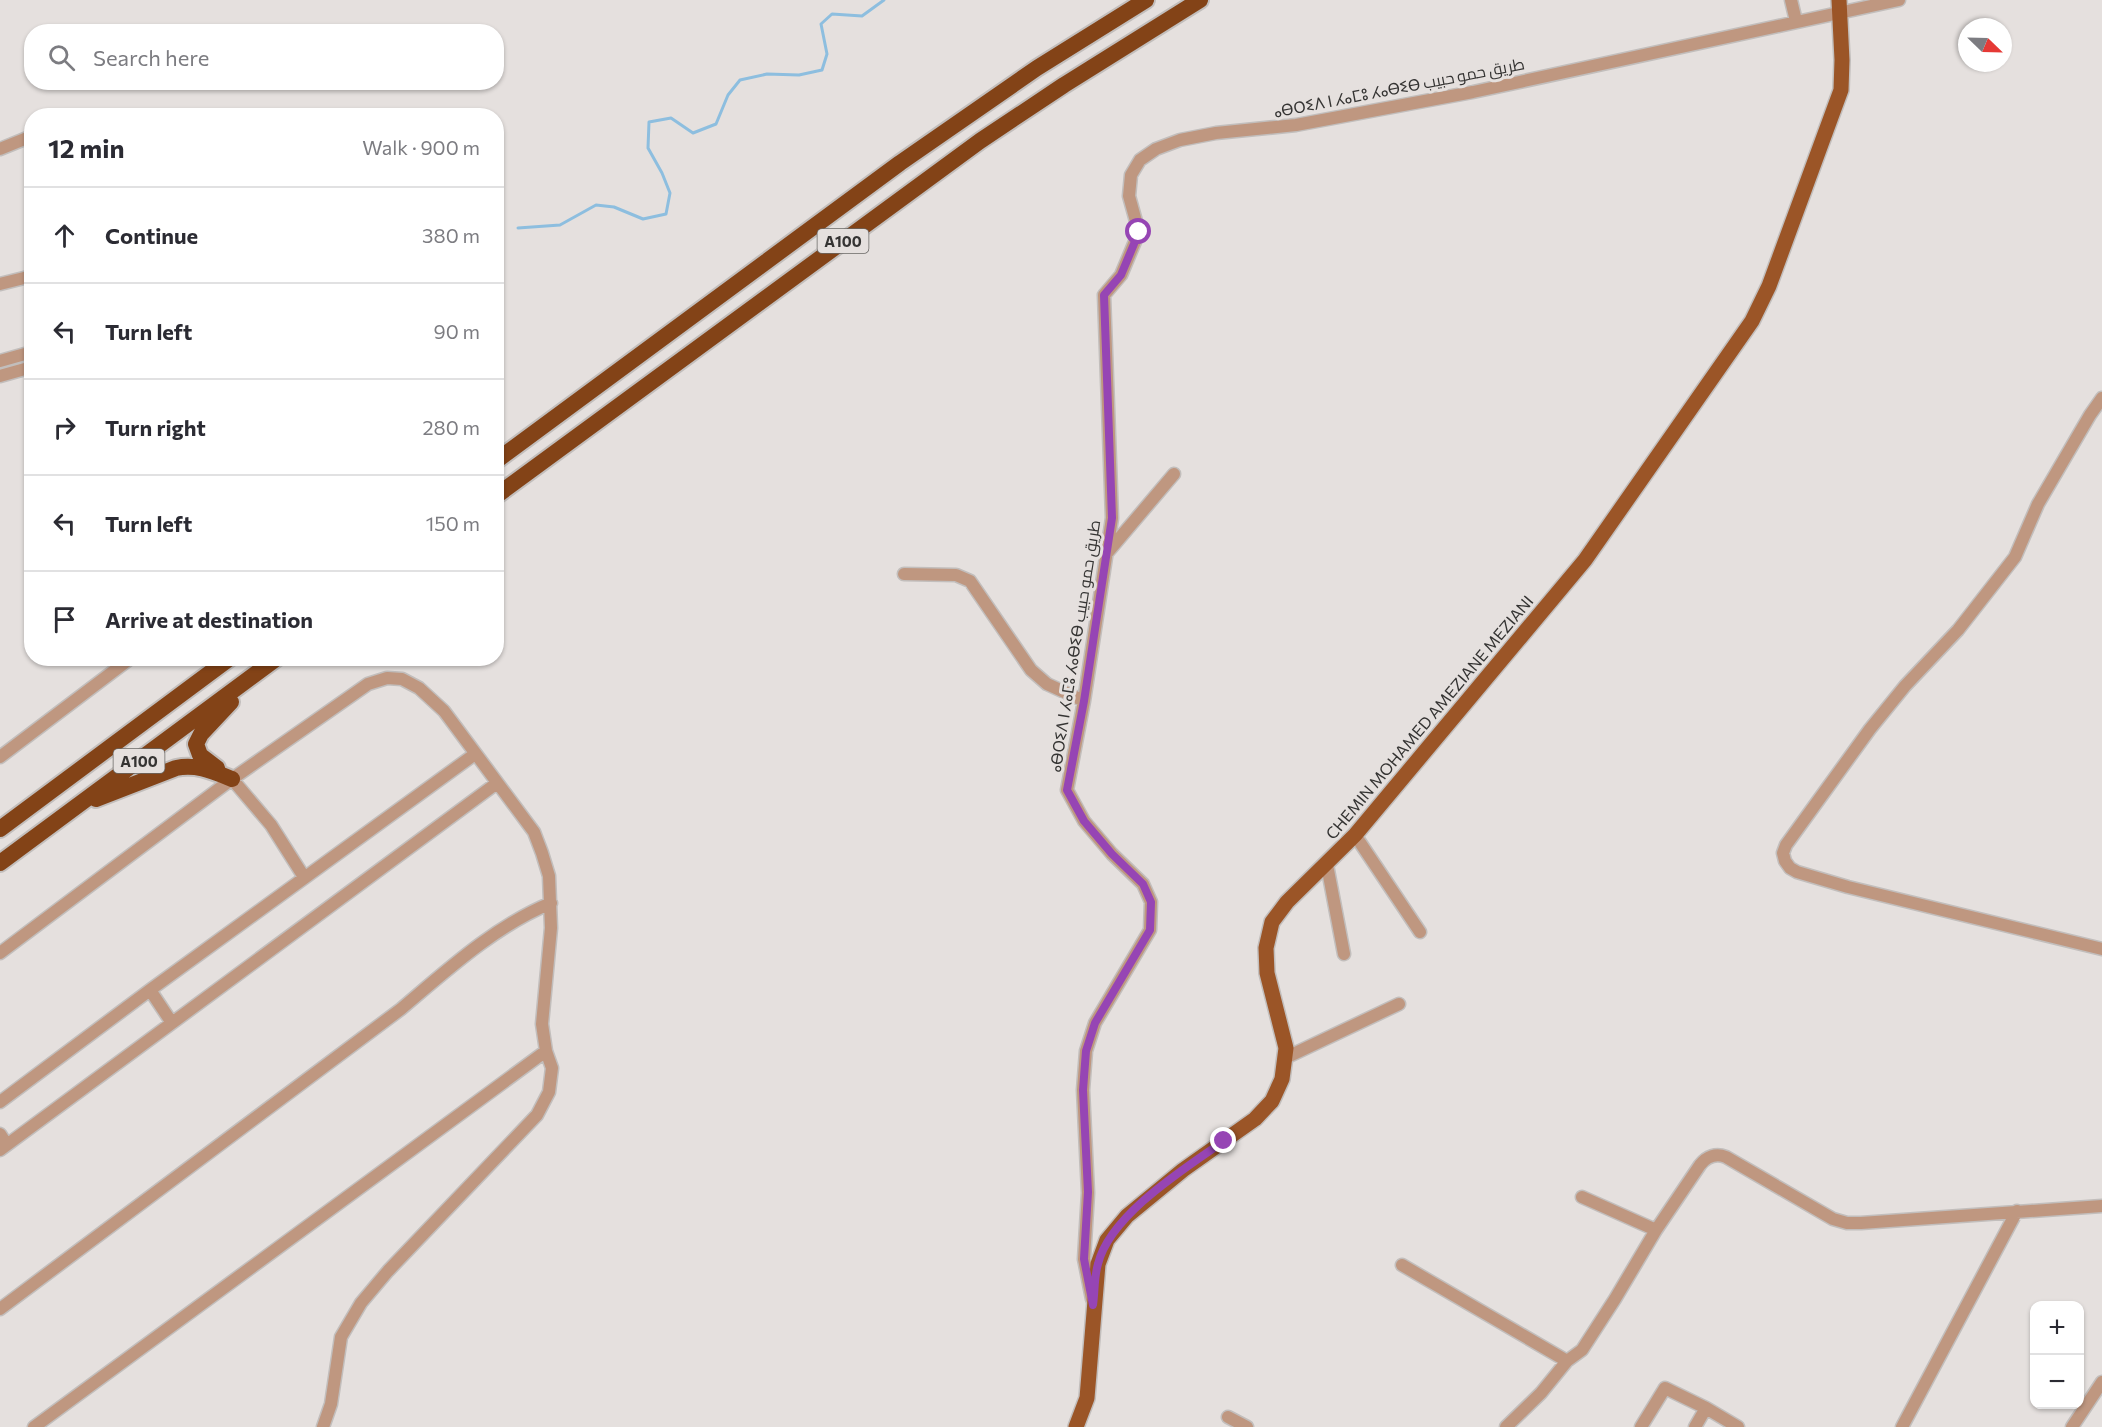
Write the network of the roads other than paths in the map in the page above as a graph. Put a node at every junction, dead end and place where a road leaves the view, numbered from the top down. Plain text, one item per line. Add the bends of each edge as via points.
1 (1146, 0) edge
2 (1200, 0) edge
3 (1791, 0) edge
4 (1899, 0) edge
5 (1871, 3) edge
6 (1839, 6) edge
7 (1796, 21) junction
8 (24, 139) edge
9 (0, 149) edge
10 (24, 278) edge
11 (0, 284) edge
12 (24, 354) edge
13 (0, 361) edge
14 (24, 369) edge
15 (0, 376) edge
16 (2102, 398) edge
17 (504, 455) edge
18 (1174, 474) dead end
19 (504, 490) edge
20 (1106, 556) junction
21 (904, 574) dead end
22 (119, 666) edge
23 (219, 666) edge
24 (267, 666) edge
25 (258, 673) junction
26 (1084, 701) junction
27 (475, 754) junction
28 (0, 756) edge
29 (232, 779) junction
30 (497, 783) junction
31 (73, 809) junction
32 (0, 829) edge
33 (1355, 835) junction
34 (0, 863) edge
35 (1327, 865) junction
36 (304, 877) junction
37 (551, 903) junction
38 (1420, 932) dead end
39 (2102, 949) edge
40 (0, 953) edge
41 (1344, 954) dead end
42 (150, 990) junction
43 (1399, 1004) dead end
44 (172, 1023) junction
45 (546, 1051) junction
46 (1285, 1058) junction
47 (0, 1102) edge
48 (0, 1134) edge
49 (4, 1147) edge
50 (1582, 1197) dead end
51 (2102, 1206) edge
52 (2018, 1211) junction
53 (1656, 1230) junction
54 (1402, 1265) dead end
55 (1093, 1305) junction
56 (0, 1309) edge
57 (1567, 1361) junction
58 (2102, 1382) edge
59 (1706, 1408) junction
60 (1228, 1417) dead end
61 (34, 1427) edge
62 (323, 1427) edge
63 (1076, 1427) edge
64 (1247, 1427) edge
65 (1506, 1427) edge
66 (1641, 1427) edge
67 (1695, 1427) edge
68 (1738, 1427) edge
69 (1902, 1427) edge
70 (2072, 1427) edge

1 - 17 highway, A100 via 900,163
2 - 19 highway, A100 via 980,141
3 - 7 street
4 - 5 street, ⴰⴱⵔⵉⴷ ⵏ ⵃⴰⵎⵓ ⵃⴰⴱⵉⴱ طريق حمو حبيب
5 - 6 street, ⴰⴱⵔⵉⴷ ⵏ ⵃⴰⵎⵓ ⵃⴰⴱⵉⴱ طريق حمو حبيب
6 - 7 street, ⴰⴱⵔⵉⴷ ⵏ ⵃⴰⵎⵓ ⵃⴰⴱⵉⴱ طريق حمو حبيب
6 - 33 main road, CHEMIN MOHAMED AMEZIANE MEZIANI via 1841,90 1769,286 1752,321 1585,560
7 - 20 street, ⴰⴱⵔⵉⴷ ⵏ ⵃⴰⵎⵓ ⵃⴰⴱⵉⴱ طريق حمو حبيب via 1473,92 1296,125 1180,140 1140,160 1131,175 1129,196 1139,232 1121,275 1104,295 1112,518
8 - 9 street
10 - 11 street
12 - 13 street
14 - 15 street
16 - 39 street via 2038,504 2015,557 1958,630 1870,729 1784,853 1787,865 1797,872
18 - 20 street
20 - 26 street, ⴰⴱⵔⵉⴷ ⵏ ⵃⴰⵎⵓ ⵃⴰⴱⵉⴱ طريق حمو حبيب
21 - 26 street via 956,575 970,581 1031,670 1047,684
22 - 28 street
23 - 32 highway, A100
24 - 25 highway, A100
25 - 29 highway via 196,744 200,755
25 - 31 highway, A100
26 - 55 street, ⴰⴱⵔⵉⴷ ⵏ ⵃⴰⵎⵓ ⵃⴰⴱⵉⴱ طريق حمو حبيب via 1067,790 1084,821 1143,884 1151,902 1150,930 1095,1023 1086,1051 1083,1090 1088,1192 1084,1259
27 - 29 street via 444,711 420,688 402,679 387,678 368,684
27 - 30 street
27 - 36 street
29 - 31 highway via 204,768 176,768
29 - 36 street via 271,825
29 - 40 street
30 - 37 street via 534,832 549,876
30 - 44 street
31 - 34 highway, A100
33 - 35 main road, CHEMIN MOHAMED AMEZIANE MEZIANI
33 - 38 street
35 - 41 street
35 - 46 main road, CHEMIN MOHAMED AMEZIANE MEZIANI via 1282,909 1272,922 1268,939 1266,973 1286,1048
36 - 42 street
37 - 45 street via 542,1024
37 - 56 street via 527,913 456,963 401,1009
42 - 44 street
42 - 47 street
43 - 46 street
44 - 49 street
45 - 61 street
45 - 62 street via 552,1068 549,1092 537,1115 361,1303 341,1337 331,1404
46 - 55 main road, CHEMIN MOHAMED AMEZIANE MEZIANI via 1282,1080 1272,1101 1255,1119 1126,1216 1107,1240 1098,1264
48 - 49 street
50 - 53 street
51 - 52 street
52 - 53 street via 1847,1223 1718,1155 1703,1161
52 - 69 street
53 - 57 street via 1582,1350
54 - 57 street
55 - 63 main road, CHEMIN MOHAMED AMEZIANE MEZIANI via 1087,1398
57 - 65 street
58 - 70 street
59 - 66 street via 1665,1388
59 - 67 street
59 - 68 street
60 - 64 street

